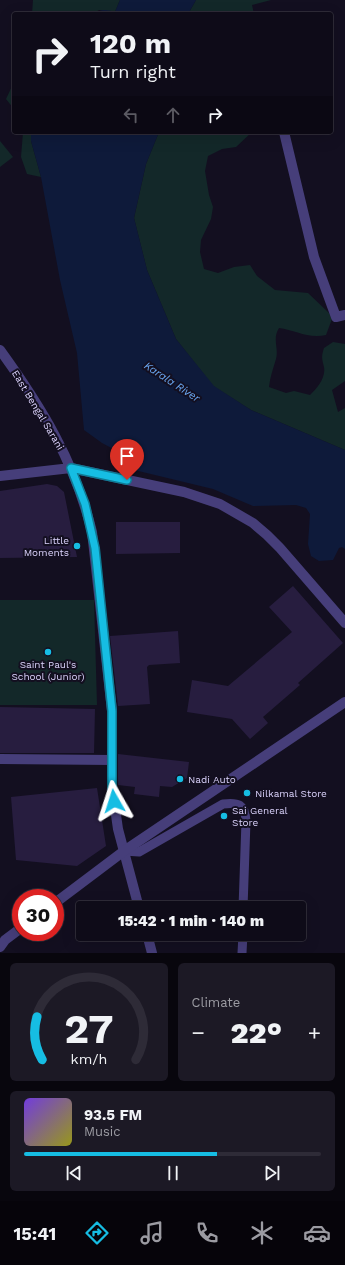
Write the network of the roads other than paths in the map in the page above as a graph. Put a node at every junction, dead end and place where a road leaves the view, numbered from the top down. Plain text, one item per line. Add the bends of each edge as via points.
1 (284, 134) edge
2 (345, 315) edge
3 (0, 350) edge
4 (71, 468) junction
5 (0, 476) edge
6 (345, 623) edge
7 (345, 702) edge
8 (0, 759) edge
9 (112, 760) junction
10 (124, 851) junction
11 (64, 895) edge
12 (138, 901) edge
13 (244, 901) edge
14 (12, 935) edge
15 (149, 941) edge
16 (243, 941) edge
17 (2, 943) edge
18 (152, 953) edge
19 (242, 953) edge

1 - 2 street via 314,257 336,317
3 - 4 street, East Bengal Sarani via 58,440
4 - 5 street
4 - 6 street via 184,492 237,513 280,548
4 - 9 street, East Bengal Sarani via 85,504 95,548 112,711
7 - 10 street
8 - 9 street
9 - 10 street, East Bengal Sarani via 112,787
10 - 11 street
10 - 12 street, East Bengal Sarani
10 - 13 lane via 139,852 223,804 240,805 245,811 246,821
14 - 17 street
15 - 18 street
16 - 19 lane

